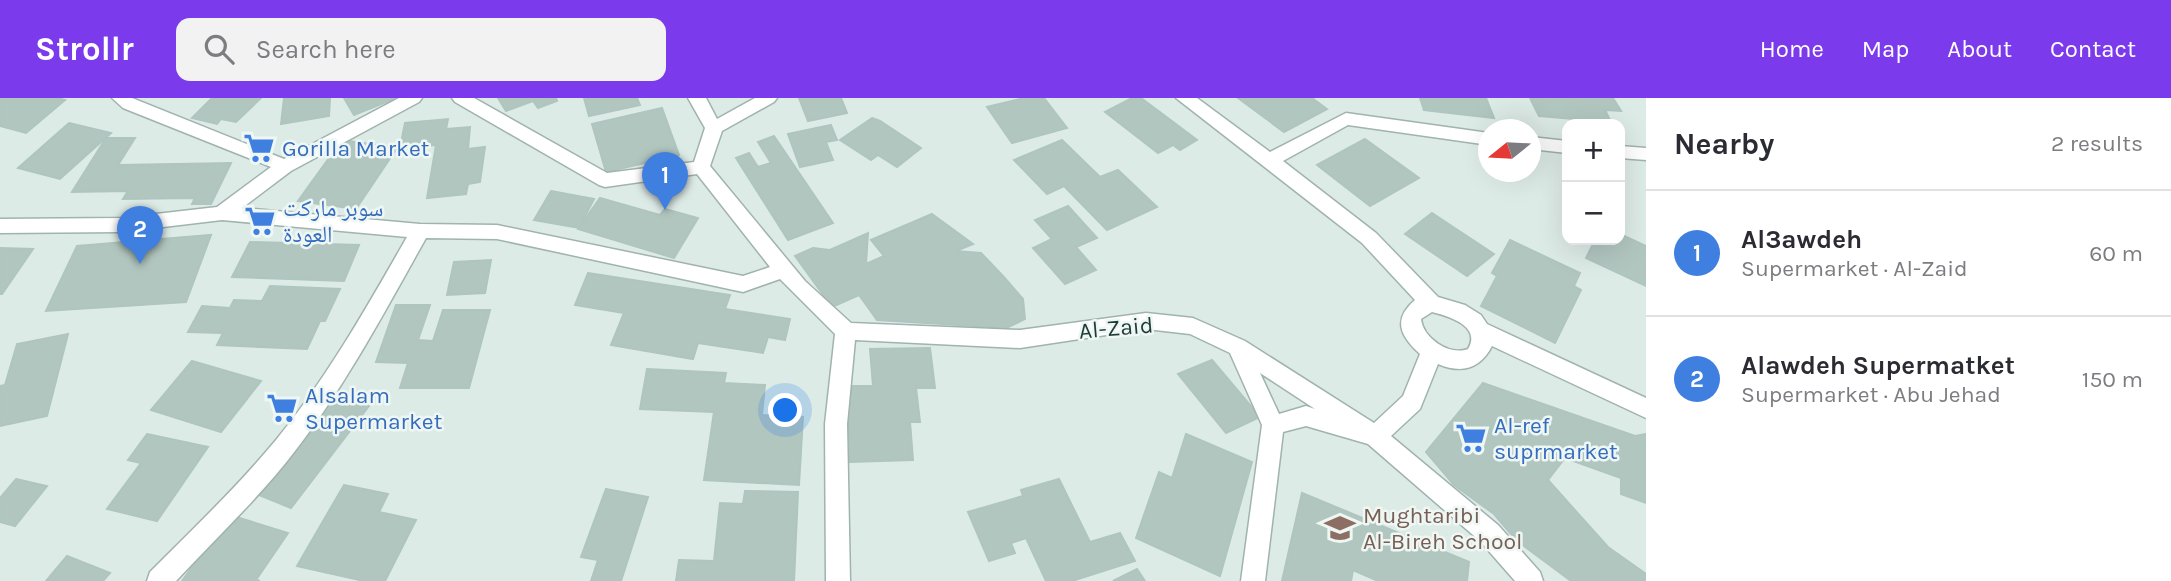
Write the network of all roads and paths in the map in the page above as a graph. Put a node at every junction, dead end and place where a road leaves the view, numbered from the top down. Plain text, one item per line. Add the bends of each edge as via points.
1 (121, 98) edge
2 (413, 98) edge
3 (461, 98) edge
4 (696, 98) edge
5 (768, 98) edge
6 (1185, 98) edge
7 (714, 128) junction
8 (1478, 137) edge
9 (1541, 144) edge
10 (1562, 146) edge
11 (1625, 152) edge
12 (1646, 154) edge
13 (1270, 160) junction
14 (285, 166) junction
15 (701, 167) junction
16 (222, 213) junction
17 (0, 226) edge
18 (420, 231) junction
19 (783, 270) junction
20 (1432, 304) junction
21 (846, 331) junction
22 (1481, 331) junction
23 (1238, 347) junction
24 (1432, 351) junction
25 (1646, 408) edge
26 (1273, 425) junction
27 (1375, 436) junction
28 (159, 581) edge
29 (838, 581) edge
30 (1253, 581) edge
31 (1531, 581) edge

1 - 14 street
2 - 14 street
3 - 15 street via 605,180
4 - 7 street
5 - 7 street
6 - 13 street
7 - 15 street
8 - 13 street via 1346,119
9 - 10 street
11 - 12 street
13 - 20 street via 1369,238
14 - 16 street
15 - 19 street
16 - 17 street via 121,225
16 - 18 street
18 - 19 street via 498,232 743,284
18 - 28 street via 368,325 313,408 264,472
19 - 21 street
20 - 22 street via 1455,309
20 - 24 street via 1415,309 1410,324
21 - 23 street, Al-Zaid via 1020,339 1146,321 1193,326
21 - 29 street via 835,455
22 - 24 street via 1482,348 1477,355 1444,356
22 - 25 street
23 - 26 street
23 - 27 street, Al-Zaid
24 - 27 street via 1412,402
26 - 27 street via 1306,416
26 - 30 street
27 - 31 street, Al-Zaid via 1489,533

